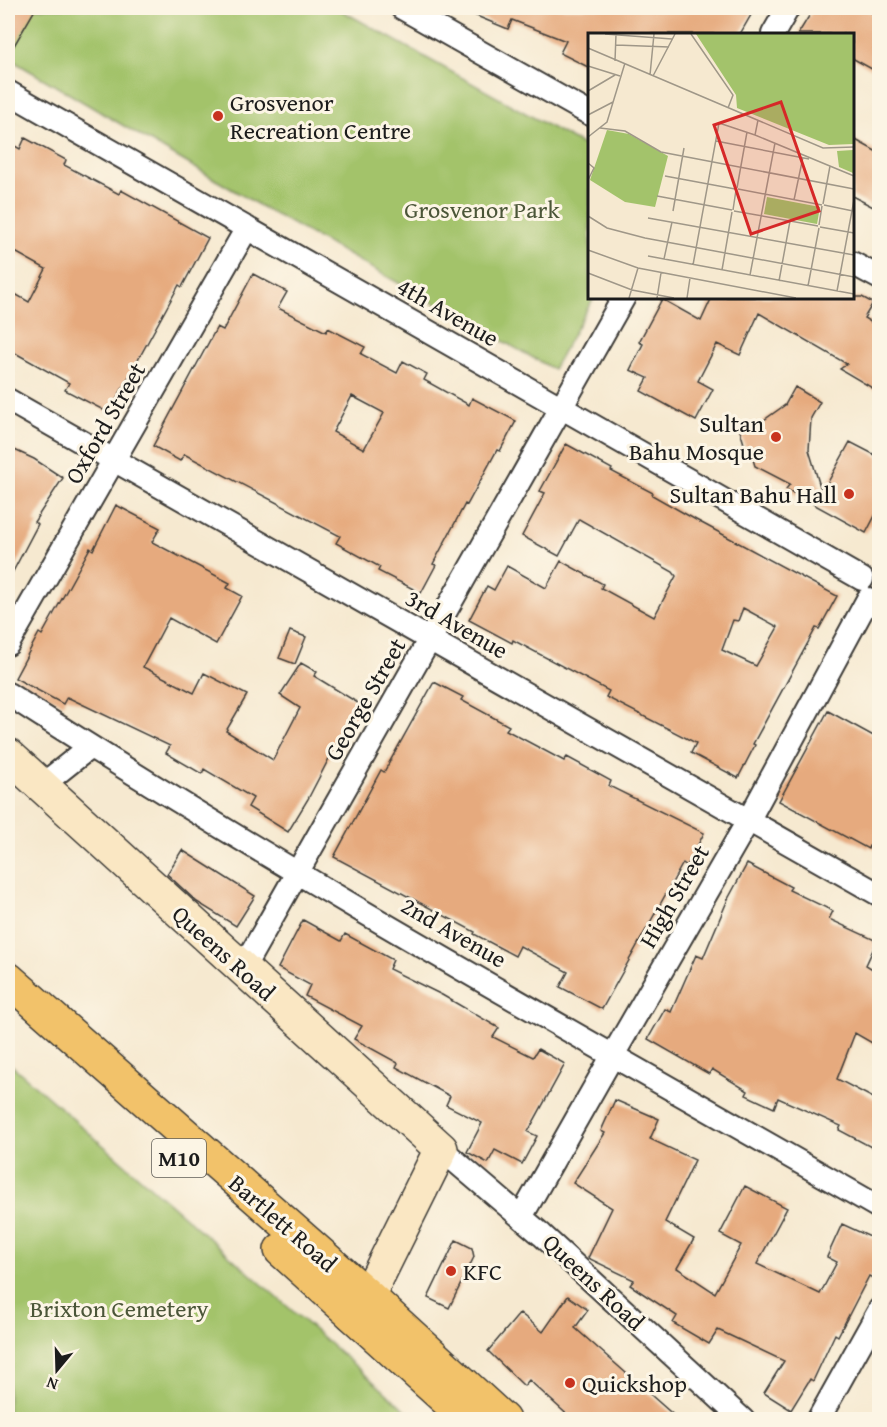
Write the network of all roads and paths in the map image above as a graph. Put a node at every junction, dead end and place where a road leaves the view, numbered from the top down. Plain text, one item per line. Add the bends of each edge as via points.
1 (402, 8) edge
2 (788, 8) edge
3 (774, 33) edge
4 (8, 92) edge
5 (588, 113) edge
6 (247, 228) junction
7 (854, 264) edge
8 (879, 278) edge
9 (623, 298) edge
10 (8, 400) edge
11 (561, 407) junction
12 (114, 461) junction
13 (872, 587) edge
14 (430, 640) junction
15 (8, 644) edge
16 (8, 694) edge
17 (90, 747) junction
18 (8, 755) edge
19 (41, 786) junction
20 (748, 821) junction
21 (298, 873) junction
22 (879, 896) edge
23 (242, 970) junction
24 (8, 979) edge
25 (8, 1000) edge
26 (613, 1055) junction
27 (441, 1149) junction
28 (879, 1208) edge
29 (521, 1217) junction
30 (360, 1305) junction
31 (879, 1309) edge
32 (469, 1419) edge
33 (503, 1419) edge
34 (743, 1419) edge
35 (818, 1419) edge

1 - 5 street
2 - 3 street
4 - 6 street, 4th Avenue
6 - 11 street, 4th Avenue
6 - 12 street, Oxford Street
7 - 8 street
9 - 11 street, George Street
10 - 12 street, 3rd Avenue
11 - 13 street, 4th Avenue
11 - 14 street, George Street
12 - 14 street, 3rd Avenue
12 - 15 street, Oxford Street
13 - 20 street, High Street
14 - 20 street, 3rd Avenue
14 - 21 street, George Street
16 - 17 street, 2nd Avenue
17 - 19 street
17 - 21 street, 2nd Avenue
18 - 19 main road, Queens Road
19 - 23 main road, Queens Road
20 - 22 street, 3rd Avenue
20 - 26 street, High Street
21 - 23 street, George Street
21 - 26 street, 2nd Avenue
23 - 27 main road, Queens Road
24 - 30 main road, Bartlett Road / M10
25 - 30 main road, Bartlett Road / M10
26 - 28 street, 2nd Avenue
26 - 29 street, High Street
27 - 29 street, Queens Road
27 - 30 main road
29 - 34 street, Queens Road
30 - 32 main road, Bartlett Road / M10
30 - 33 main road, Bartlett Road / M10
31 - 35 street

